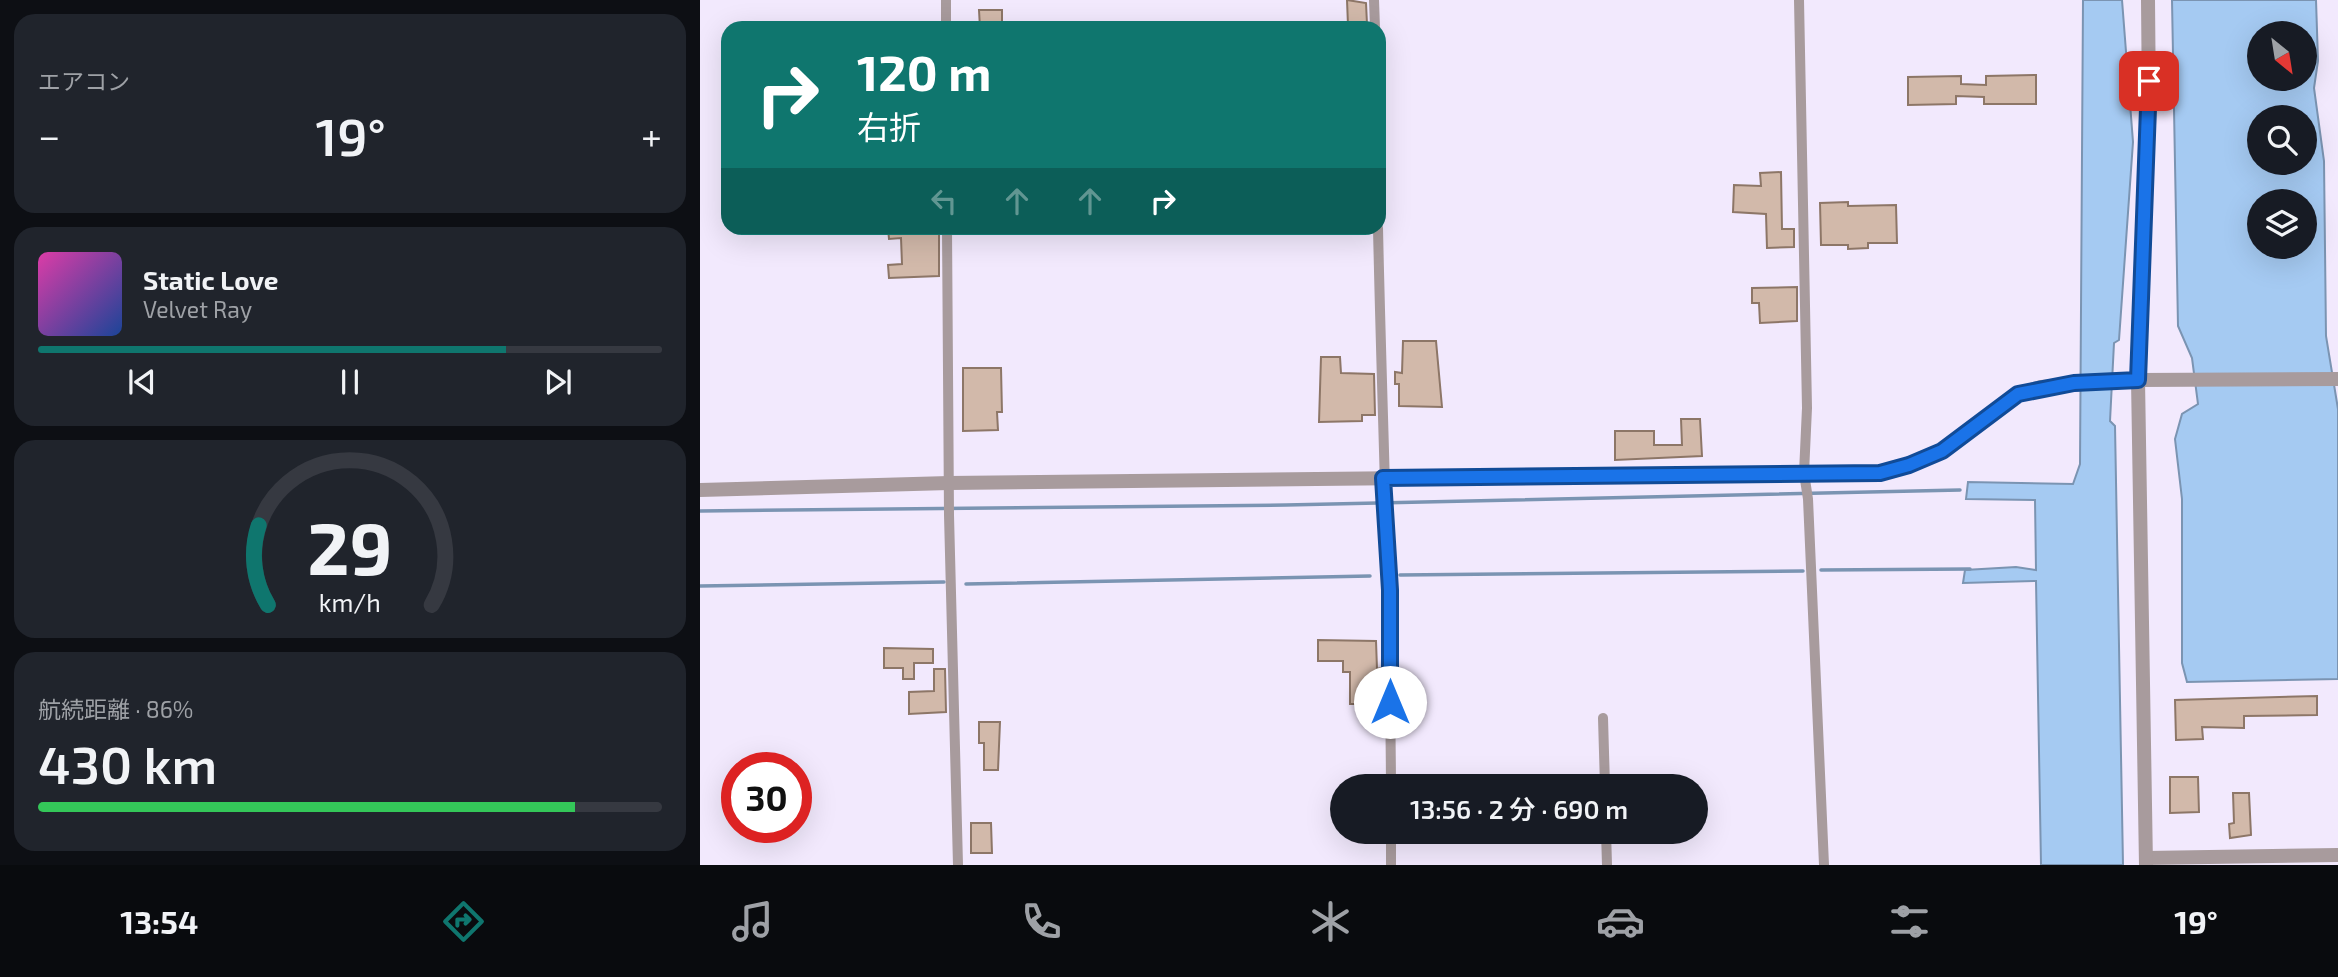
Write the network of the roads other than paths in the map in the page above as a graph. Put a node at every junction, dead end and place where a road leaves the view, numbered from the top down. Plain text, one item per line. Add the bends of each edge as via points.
1 (946, 0) edge
2 (1374, 0) edge
3 (1799, 0) edge
4 (2148, 0) edge
5 (946, 21) edge
6 (1374, 21) edge
7 (947, 235) edge
8 (1378, 235) edge
9 (2336, 379) edge
10 (2138, 380) junction
11 (1804, 473) junction
12 (1383, 478) junction
13 (949, 487) junction
14 (700, 490) edge
15 (1603, 718) dead end
16 (1391, 774) edge
17 (1605, 774) edge
18 (1391, 844) edge
19 (1606, 844) edge
20 (2338, 855) edge
21 (2146, 861) edge
22 (958, 865) edge
23 (1391, 865) edge
24 (1607, 865) edge
25 (1824, 865) edge

1 - 5 street
2 - 6 street
3 - 11 street via 1807,408
4 - 10 street via 2149,108
7 - 13 street
8 - 12 street
9 - 10 street
10 - 11 street via 2074,383 2018,394 1942,451 1909,465 1880,473
10 - 21 street
11 - 12 street
11 - 25 street
12 - 13 street
12 - 16 street via 1390,590
13 - 14 street
13 - 22 street
15 - 17 street
18 - 23 street
19 - 24 street
20 - 21 street

